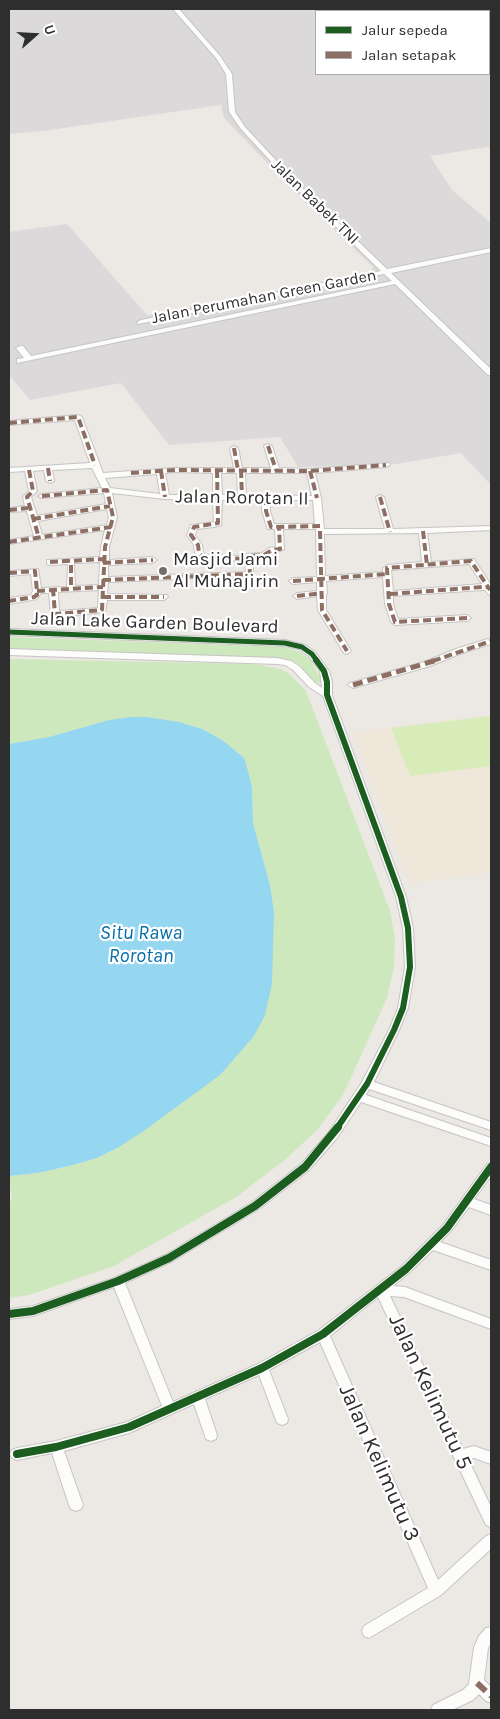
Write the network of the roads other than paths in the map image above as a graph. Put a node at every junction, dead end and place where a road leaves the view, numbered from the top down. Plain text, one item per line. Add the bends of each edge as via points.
1 (176, 9) edge
2 (491, 250) edge
3 (388, 273) junction
4 (396, 281) junction
5 (141, 322) dead end
6 (24, 355) dead end
7 (491, 373) edge
8 (9, 423) edge
9 (268, 446) dead end
10 (234, 448) dead end
11 (95, 465) junction
12 (386, 465) dead end
13 (48, 468) junction
14 (9, 470) edge
15 (29, 470) junction
16 (217, 470) junction
17 (239, 470) junction
18 (276, 470) junction
19 (161, 471) junction
20 (310, 471) junction
21 (100, 476) junction
22 (50, 481) dead end
23 (107, 490) junction
24 (42, 496) dead end
25 (165, 497) junction
26 (218, 498) junction
27 (242, 498) junction
28 (266, 498) junction
29 (317, 498) junction
30 (380, 498) dead end
31 (110, 506) junction
32 (28, 508) junction
33 (9, 510) edge
34 (32, 519) junction
35 (111, 527) junction
36 (275, 527) junction
37 (491, 528) edge
38 (320, 529) junction
39 (423, 531) junction
40 (390, 532) junction
41 (38, 538) junction
42 (9, 542) edge
43 (248, 559) junction
44 (153, 560) dead end
45 (103, 561) junction
46 (50, 562) dead end
47 (71, 565) dead end
48 (427, 565) junction
49 (9, 573) edge
50 (387, 574) junction
51 (191, 577) junction
52 (321, 579) junction
53 (292, 581) dead end
54 (103, 584) junction
55 (71, 588) junction
56 (191, 588) dead end
57 (53, 590) junction
58 (490, 590) edge
59 (37, 591) junction
60 (323, 593) junction
61 (390, 594) junction
62 (297, 596) dead end
63 (103, 597) junction
64 (164, 597) dead end
65 (9, 601) edge
66 (467, 618) dead end
67 (9, 632) edge
68 (491, 642) edge
69 (347, 651) dead end
70 (9, 652) edge
71 (353, 685) dead end
72 (326, 694) junction
73 (367, 1084) junction
74 (359, 1097) junction
75 (491, 1126) edge
76 (491, 1142) edge
77 (491, 1167) edge
78 (466, 1201) junction
79 (491, 1210) edge
80 (431, 1244) junction
81 (491, 1265) edge
82 (118, 1281) junction
83 (9, 1314) edge
84 (491, 1324) edge
85 (323, 1334) junction
86 (262, 1368) junction
87 (198, 1397) junction
88 (169, 1408) junction
89 (282, 1419) dead end
90 (211, 1435) dead end
91 (56, 1447) junction
92 (17, 1454) dead end
93 (460, 1456) junction
94 (491, 1458) edge
95 (76, 1505) dead end
96 (491, 1521) edge
97 (491, 1540) edge
98 (436, 1591) junction
99 (369, 1631) dead end
100 (491, 1633) edge
101 (477, 1683) junction
102 (491, 1696) edge
103 (438, 1710) edge

1 - 3 street, Jalan Babek TNI via 229,74 230,104 236,120 292,181
2 - 3 street, Jalan Perumahan Green Garden
3 - 4 street, Jalan Babek TNI
3 - 5 street, Jalan Perumahan Green Garden
4 - 6 street
4 - 7 street, Jalan Babek TNI
8 - 11 street via 78,417
9 - 18 street
10 - 17 street
11 - 13 street
11 - 21 street
12 - 20 street
13 - 15 street
13 - 22 street
14 - 15 street
15 - 32 street via 33,491 27,497
16 - 17 street
16 - 19 street
16 - 26 street
17 - 18 street
17 - 27 street
18 - 20 street
19 - 21 street
19 - 25 street
20 - 29 street
21 - 23 street
23 - 24 street, Jalan Rorotan II
23 - 25 street, Jalan Rorotan II
23 - 31 street
25 - 26 street, Jalan Rorotan II
26 - 27 street, Jalan Rorotan II
26 - 43 street via 218,520 214,525 192,528 200,556
27 - 28 street, Jalan Rorotan II
28 - 29 street, Jalan Rorotan II
28 - 36 street via 266,511
29 - 38 street, Jalan Rorotan II
30 - 40 street
31 - 34 street
31 - 35 street
32 - 33 street
32 - 34 street
34 - 41 street
35 - 41 street
35 - 45 street
36 - 38 street
36 - 43 street via 280,549 249,556
37 - 39 street, Jalan Rorotan II
38 - 40 street, Jalan Rorotan II
38 - 52 street
39 - 40 street, Jalan Rorotan II
39 - 48 street
41 - 42 street
43 - 51 street via 250,574
44 - 45 street
45 - 46 street
45 - 54 street
47 - 55 street
48 - 50 street via 389,567
48 - 58 street via 471,561
49 - 59 street via 34,571
50 - 52 street
50 - 61 street
51 - 54 street
51 - 56 street
52 - 53 street
52 - 60 street
54 - 55 street
54 - 63 street
55 - 57 street
57 - 59 street
57 - 63 street via 54,612 57,614 101,611
58 - 61 street
59 - 65 street via 37,595
60 - 62 street
60 - 69 street via 322,610
61 - 66 street via 389,604 395,622
63 - 64 street
67 - 72 street, Jalan Lake Garden Boulevard via 285,642 302,647 319,661 327,682
68 - 71 street
70 - 72 street, Jalan Lake Garden Boulevard via 277,661 296,668
72 - 73 street via 401,896 408,928 410,967 403,1008
73 - 74 street
73 - 75 street
74 - 76 street
74 - 82 street via 333,1135 305,1167 259,1203 169,1258
77 - 78 street
78 - 79 street
78 - 80 street
80 - 81 street
80 - 85 street via 406,1269
82 - 83 street via 34,1311
82 - 88 street
84 - 93 street, Jalan Kelimutu 5 via 405,1292 381,1290
85 - 86 street
85 - 98 street, Jalan Kelimutu 3
86 - 87 street
86 - 89 street
87 - 88 street
87 - 90 street
88 - 91 street via 129,1427
91 - 92 street
91 - 95 street
93 - 94 street via 474,1452
93 - 96 street, Jalan Kelimutu 5
97 - 98 street
98 - 99 street
100 - 101 street via 481,1647
101 - 102 street
101 - 103 street via 468,1695

